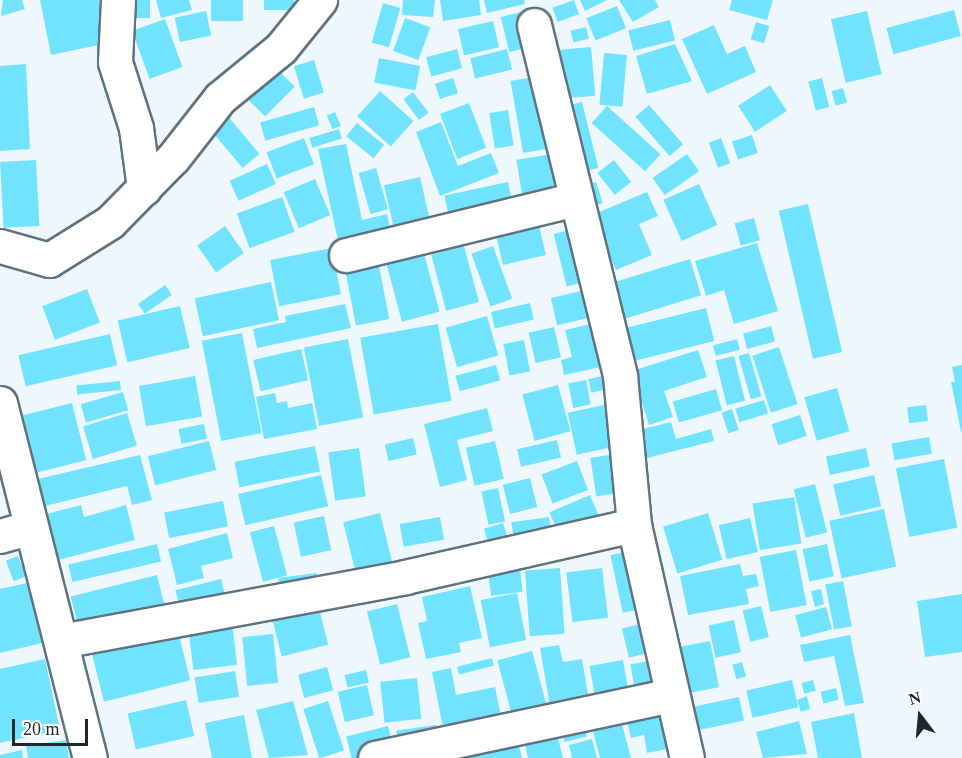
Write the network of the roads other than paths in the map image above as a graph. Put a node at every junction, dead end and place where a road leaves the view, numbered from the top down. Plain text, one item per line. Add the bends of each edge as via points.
1 (118, 0) edge
2 (320, 0) edge
3 (534, 25) dead end
4 (144, 188) junction
5 (576, 199) junction
6 (0, 246) edge
7 (346, 255) dead end
8 (0, 403) edge
9 (634, 525) junction
10 (31, 527) junction
11 (0, 536) edge
12 (61, 641) junction
13 (671, 695) junction
14 (90, 758) edge
15 (375, 758) edge
16 (687, 758) edge

1 - 4 street via 115,62 136,128
2 - 4 street via 281,48 220,98
3 - 5 street
4 - 6 street via 110,222 49,261
5 - 7 street
5 - 9 street via 620,376
8 - 10 street
9 - 12 street via 405,577
9 - 13 street
10 - 11 street
10 - 12 street
12 - 14 street
13 - 15 street
13 - 16 street

